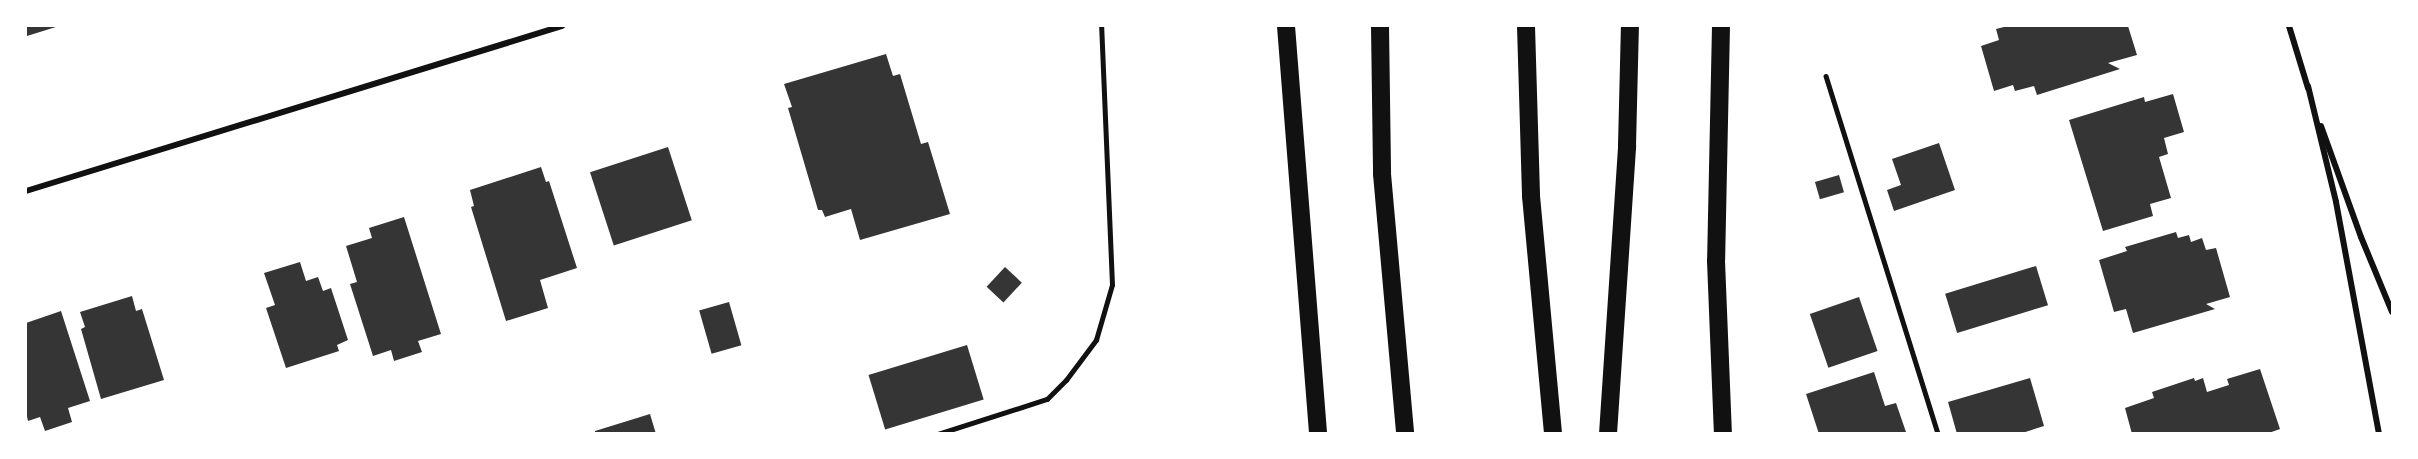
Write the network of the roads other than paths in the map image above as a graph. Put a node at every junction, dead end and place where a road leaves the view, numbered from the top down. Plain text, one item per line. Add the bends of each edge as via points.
1 (562, 26) edge
2 (1101, 26) edge
3 (1286, 26) edge
4 (1380, 26) edge
5 (1526, 26) edge
6 (1630, 26) edge
7 (1721, 26) edge
8 (2289, 26) edge
9 (1826, 76) dead end
10 (2308, 86) junction
11 (26, 191) edge
12 (2392, 312) edge
13 (938, 434) edge
14 (1318, 434) edge
15 (1405, 434) edge
16 (1553, 434) edge
17 (1608, 434) edge
18 (1723, 434) edge
19 (1938, 434) edge
20 (2379, 434) edge

1 - 11 street
2 - 13 lane via 1112,285 1096,340 1047,399
3 - 14 highway
4 - 15 highway via 1383,174
5 - 16 highway via 1531,196
6 - 17 highway via 1627,146
7 - 18 highway via 1716,261
8 - 10 street
9 - 19 lane
10 - 12 street
10 - 20 street via 2336,202

